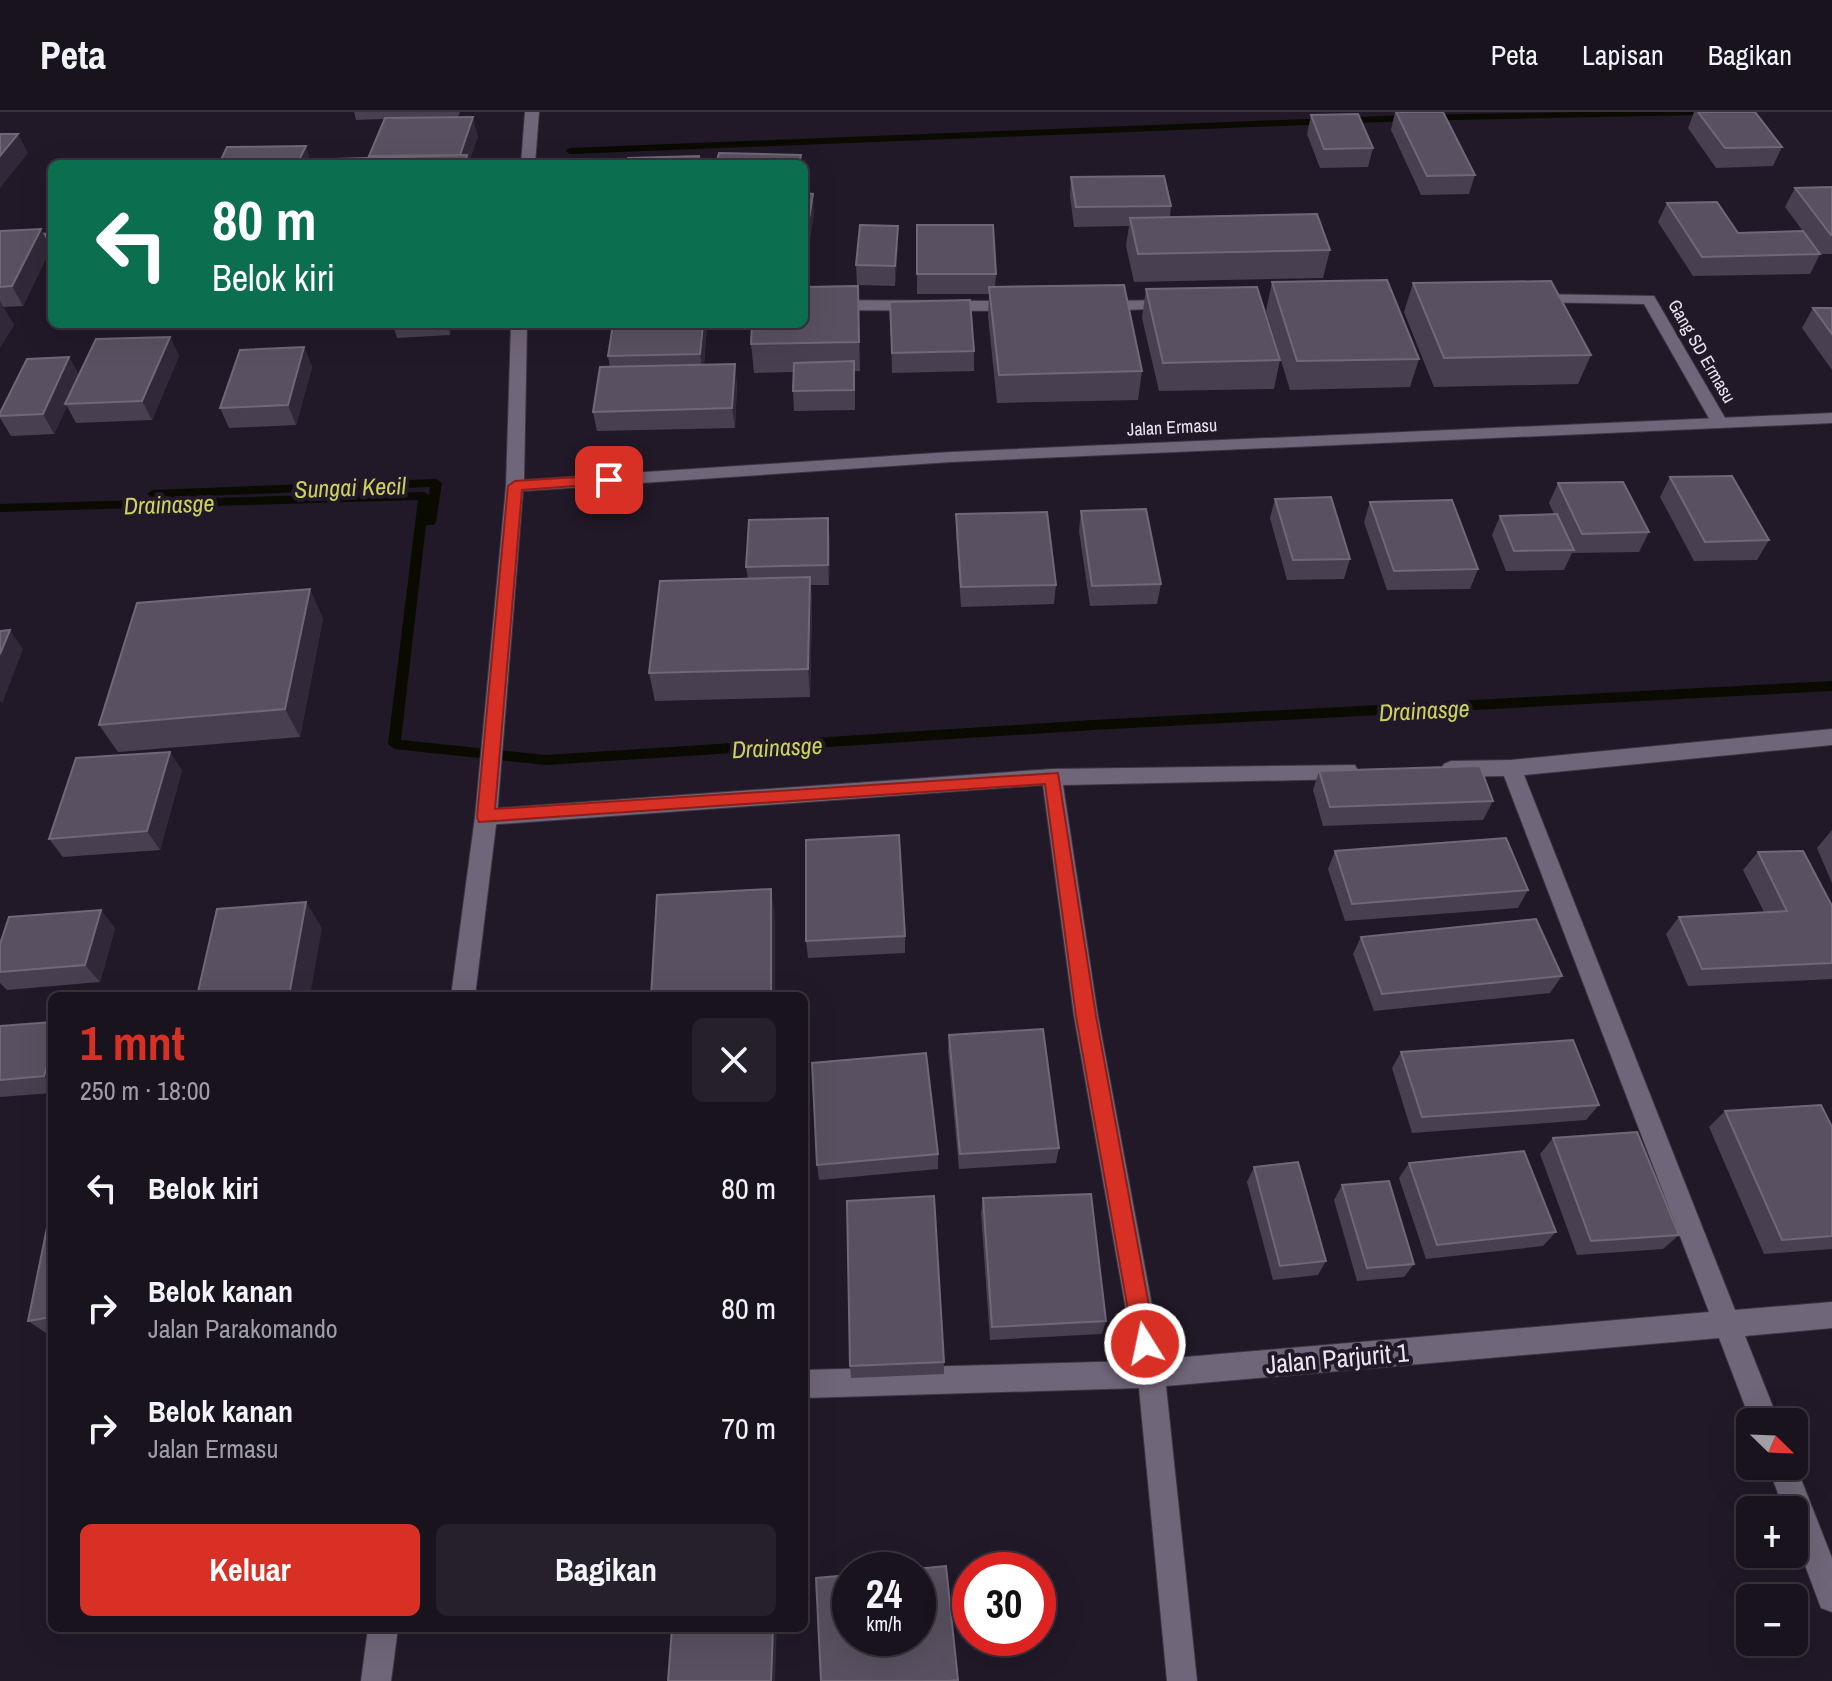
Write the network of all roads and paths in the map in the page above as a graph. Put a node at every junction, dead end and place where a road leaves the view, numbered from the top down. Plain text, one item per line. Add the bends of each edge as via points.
1 (532, 112) edge
2 (528, 160) edge
3 (0, 237) edge
4 (48, 237) edge
5 (1523, 299) edge
6 (808, 305) edge
7 (1194, 305) edge
8 (1038, 306) edge
9 (1085, 307) edge
10 (519, 328) edge
11 (1832, 418) edge
12 (1720, 423) junction
13 (515, 486) junction
14 (1832, 737) edge
15 (1511, 768) junction
16 (1432, 769) edge
17 (1369, 771) edge
18 (1052, 777) junction
19 (486, 817) junction
20 (464, 992) edge
21 (1832, 1315) edge
22 (1728, 1324) junction
23 (1151, 1374) junction
24 (808, 1384) edge
25 (1760, 1408) edge
26 (1787, 1480) edge
27 (1832, 1597) edge
28 (382, 1632) edge
29 (376, 1681) edge
30 (1182, 1681) edge

1 - 2 street
3 - 4 street
5 - 12 street, Gang SD Ermasu via 1649,299
6 - 8 street
7 - 9 street
10 - 13 street
11 - 12 street, Jalan Ermasu
12 - 13 street, Jalan Ermasu via 951,457
13 - 19 street
14 - 15 street
15 - 16 street
15 - 22 street
17 - 18 street
18 - 19 street
18 - 23 street via 1086,1016
19 - 20 street
21 - 22 street, Jalan Parjurit 1
22 - 23 street, Jalan Parjurit 1
22 - 25 street
23 - 24 street, Jalan Parjurit 1
23 - 30 street
26 - 27 street
28 - 29 street

